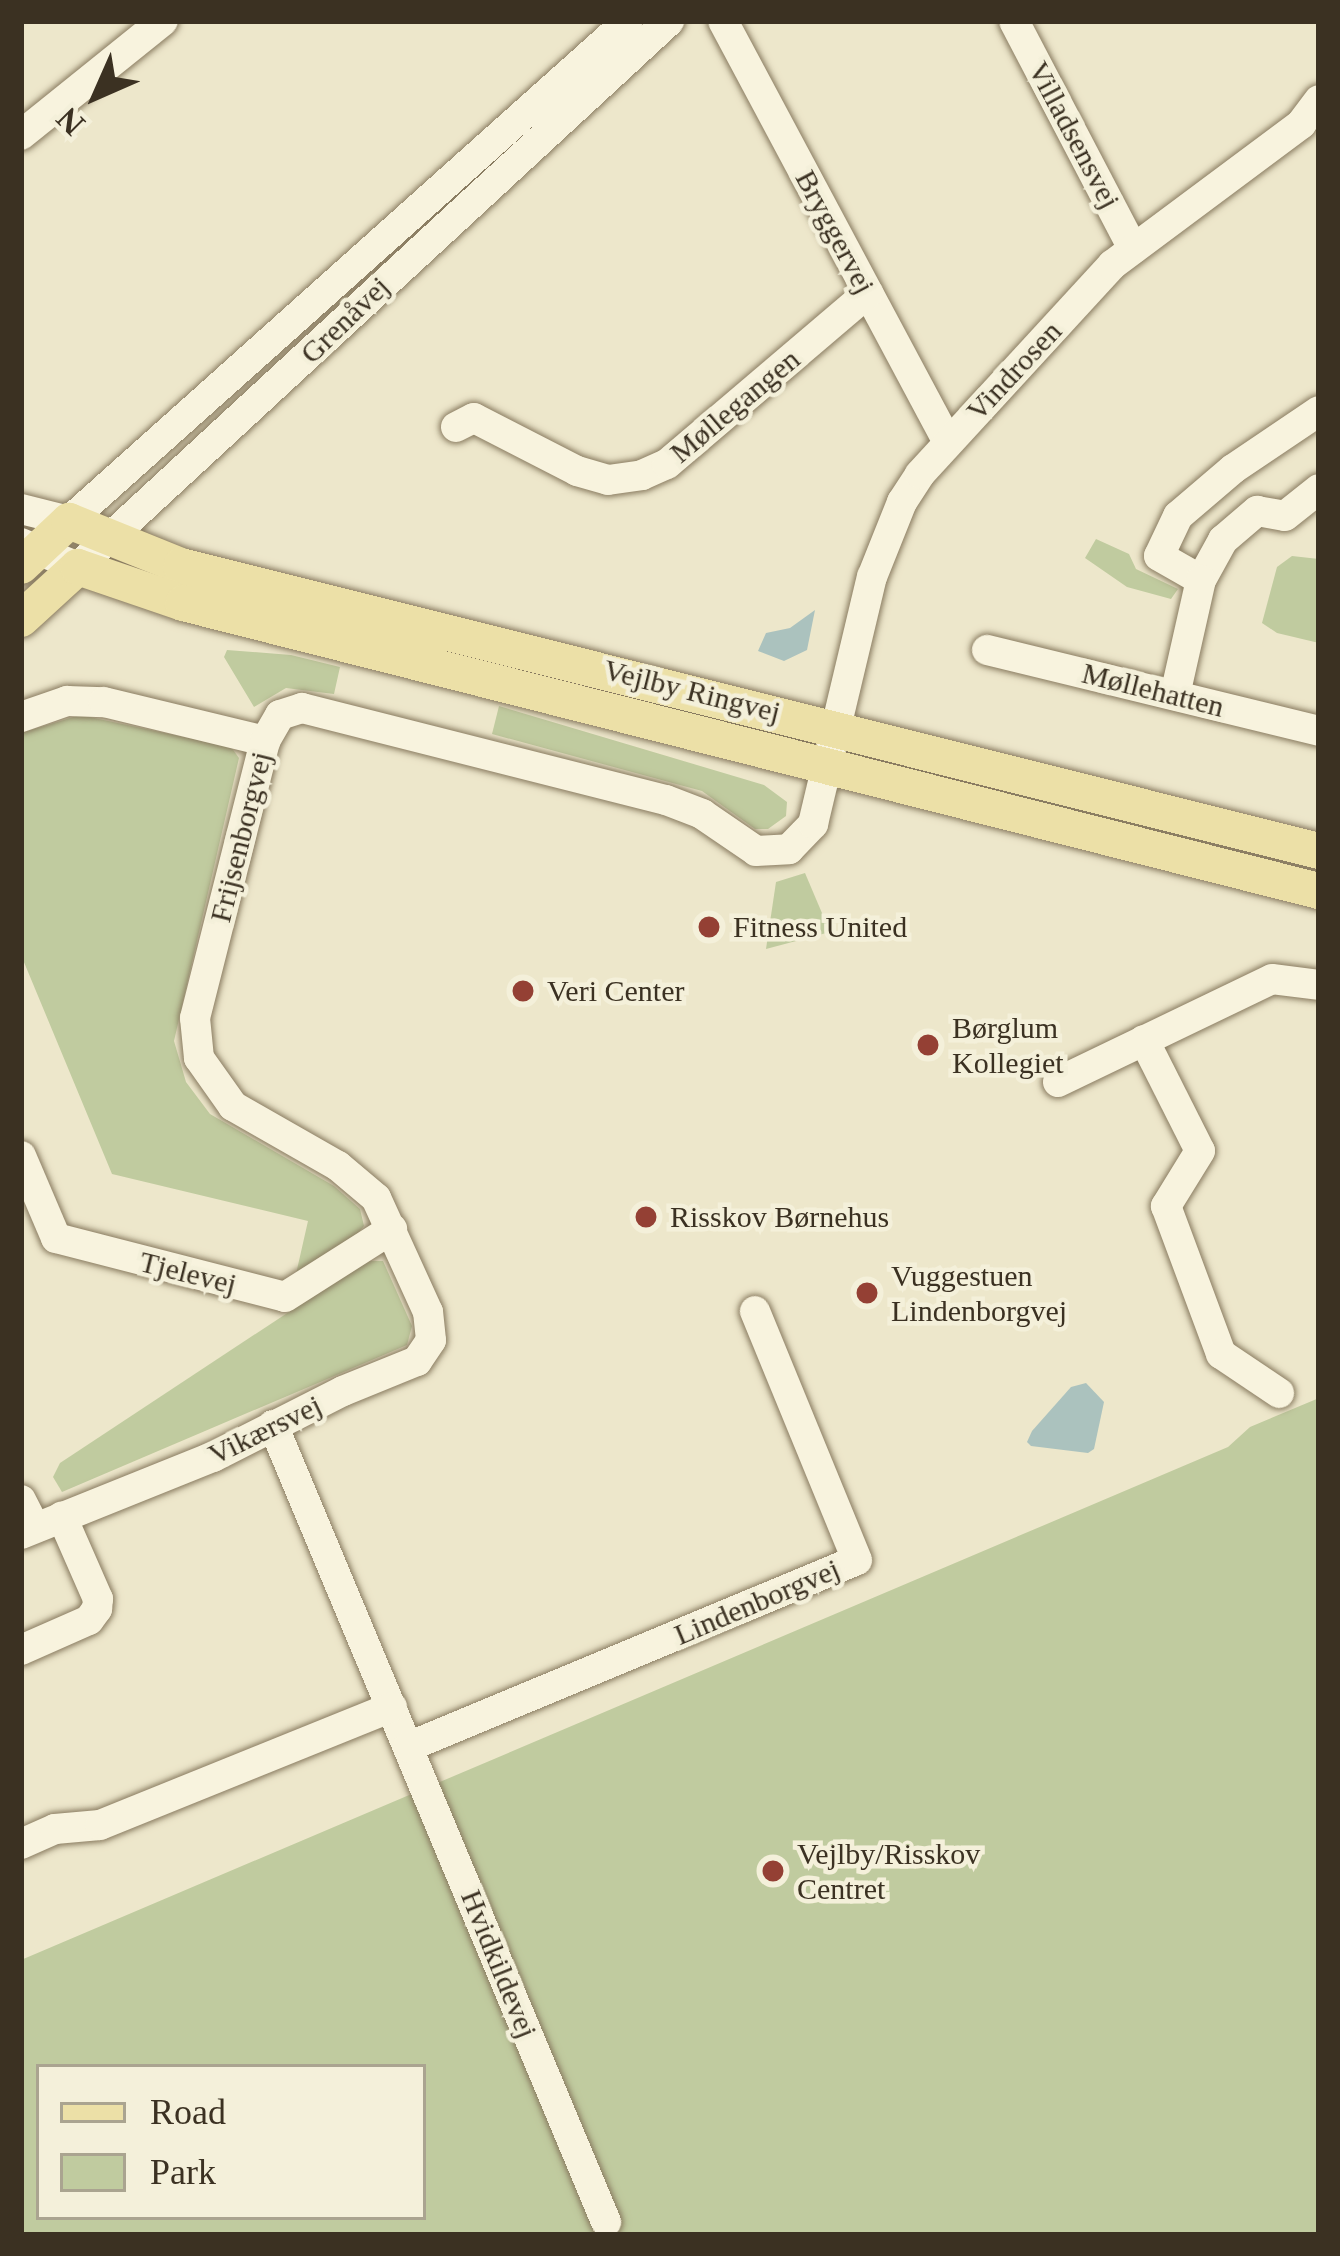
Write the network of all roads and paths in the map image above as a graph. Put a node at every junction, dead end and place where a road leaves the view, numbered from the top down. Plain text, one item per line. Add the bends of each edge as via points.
1 (163, 21) edge
2 (628, 21) edge
3 (669, 21) edge
4 (723, 21) edge
5 (1014, 21) edge
6 (1313, 122) edge
7 (21, 135) edge
8 (1133, 249) junction
9 (868, 293) junction
10 (1319, 411) edge
11 (456, 427) dead end
12 (948, 442) junction
13 (1233, 469) junction
14 (1319, 489) edge
15 (21, 509) edge
16 (1257, 511) junction
17 (69, 521) junction
18 (110, 538) junction
19 (27, 553) edge
20 (78, 567) junction
21 (1202, 580) junction
22 (21, 619) edge
23 (987, 650) dead end
24 (1175, 695) junction
25 (21, 717) edge
26 (837, 729) junction
27 (1319, 731) edge
28 (265, 741) junction
29 (828, 766) junction
30 (1319, 850) edge
31 (1319, 891) edge
32 (1319, 985) edge
33 (1144, 1040) junction
34 (1058, 1082) dead end
35 (21, 1156) edge
36 (392, 1229) junction
37 (754, 1311) dead end
38 (428, 1312) joint
39 (1279, 1393) dead end
40 (274, 1425) junction
41 (21, 1499) edge
42 (39, 1526) edge
43 (21, 1650) edge
44 (392, 1707) junction
45 (408, 1747) junction
46 (21, 1844) edge
47 (606, 2222) dead end

1 - 7 street
2 - 17 street, Grenåvej
3 - 18 street, Grenåvej
4 - 9 street, Bryggervej
5 - 8 street, Villadsensvej
6 - 8 street, Vindrosen
8 - 12 street, Vindrosen
9 - 11 street, Møllegangen via 694,442 642,475 608,480 474,418
9 - 12 street, Bryggervej
10 - 13 street
12 - 26 street, Vindrosen via 886,536
13 - 16 street
13 - 21 street via 1178,516 1159,556
14 - 16 street via 1285,516
15 - 17 street
16 - 21 street via 1223,540
17 - 18 main road, Vejlby Ringvej
17 - 19 main road, Grenåvej
18 - 20 street, Grenåvej
18 - 26 main road, Vejlby Ringvej via 181,566
19 - 20 street
20 - 22 main road, Grenåvej
20 - 29 main road, Vejlby Ringvej via 183,603
21 - 24 street
23 - 24 street, Møllehatten
24 - 27 street, Møllehatten
25 - 28 street via 67,701 104,702
26 - 29 street, Frijsenborgvej
26 - 30 main road, Vejlby Ringvej
28 - 29 street, Frijsenborgvej via 280,716 302,708 666,800 771,853 806,838
28 - 36 street, Frijsenborgvej via 195,1018 199,1058 233,1106 358,1179
29 - 31 main road, Vejlby Ringvej
32 - 33 street via 1272,979
33 - 34 street
33 - 39 street via 1200,1151 1166,1206 1221,1354
35 - 36 street, Tjelevej via 56,1238 284,1298
36 - 38 street, Frijsenborgvej
37 - 45 street, Lindenborgvej via 857,1560
38 - 40 street, Vikærsvej via 431,1340 417,1361
40 - 42 street, Vikærsvej
40 - 44 street, Hvidkildevej
41 - 42 street
42 - 43 street via 98,1599 97,1609
44 - 45 street, Hvidkildevej
44 - 46 street via 100,1825 55,1829
45 - 47 street, Hvidkildevej

